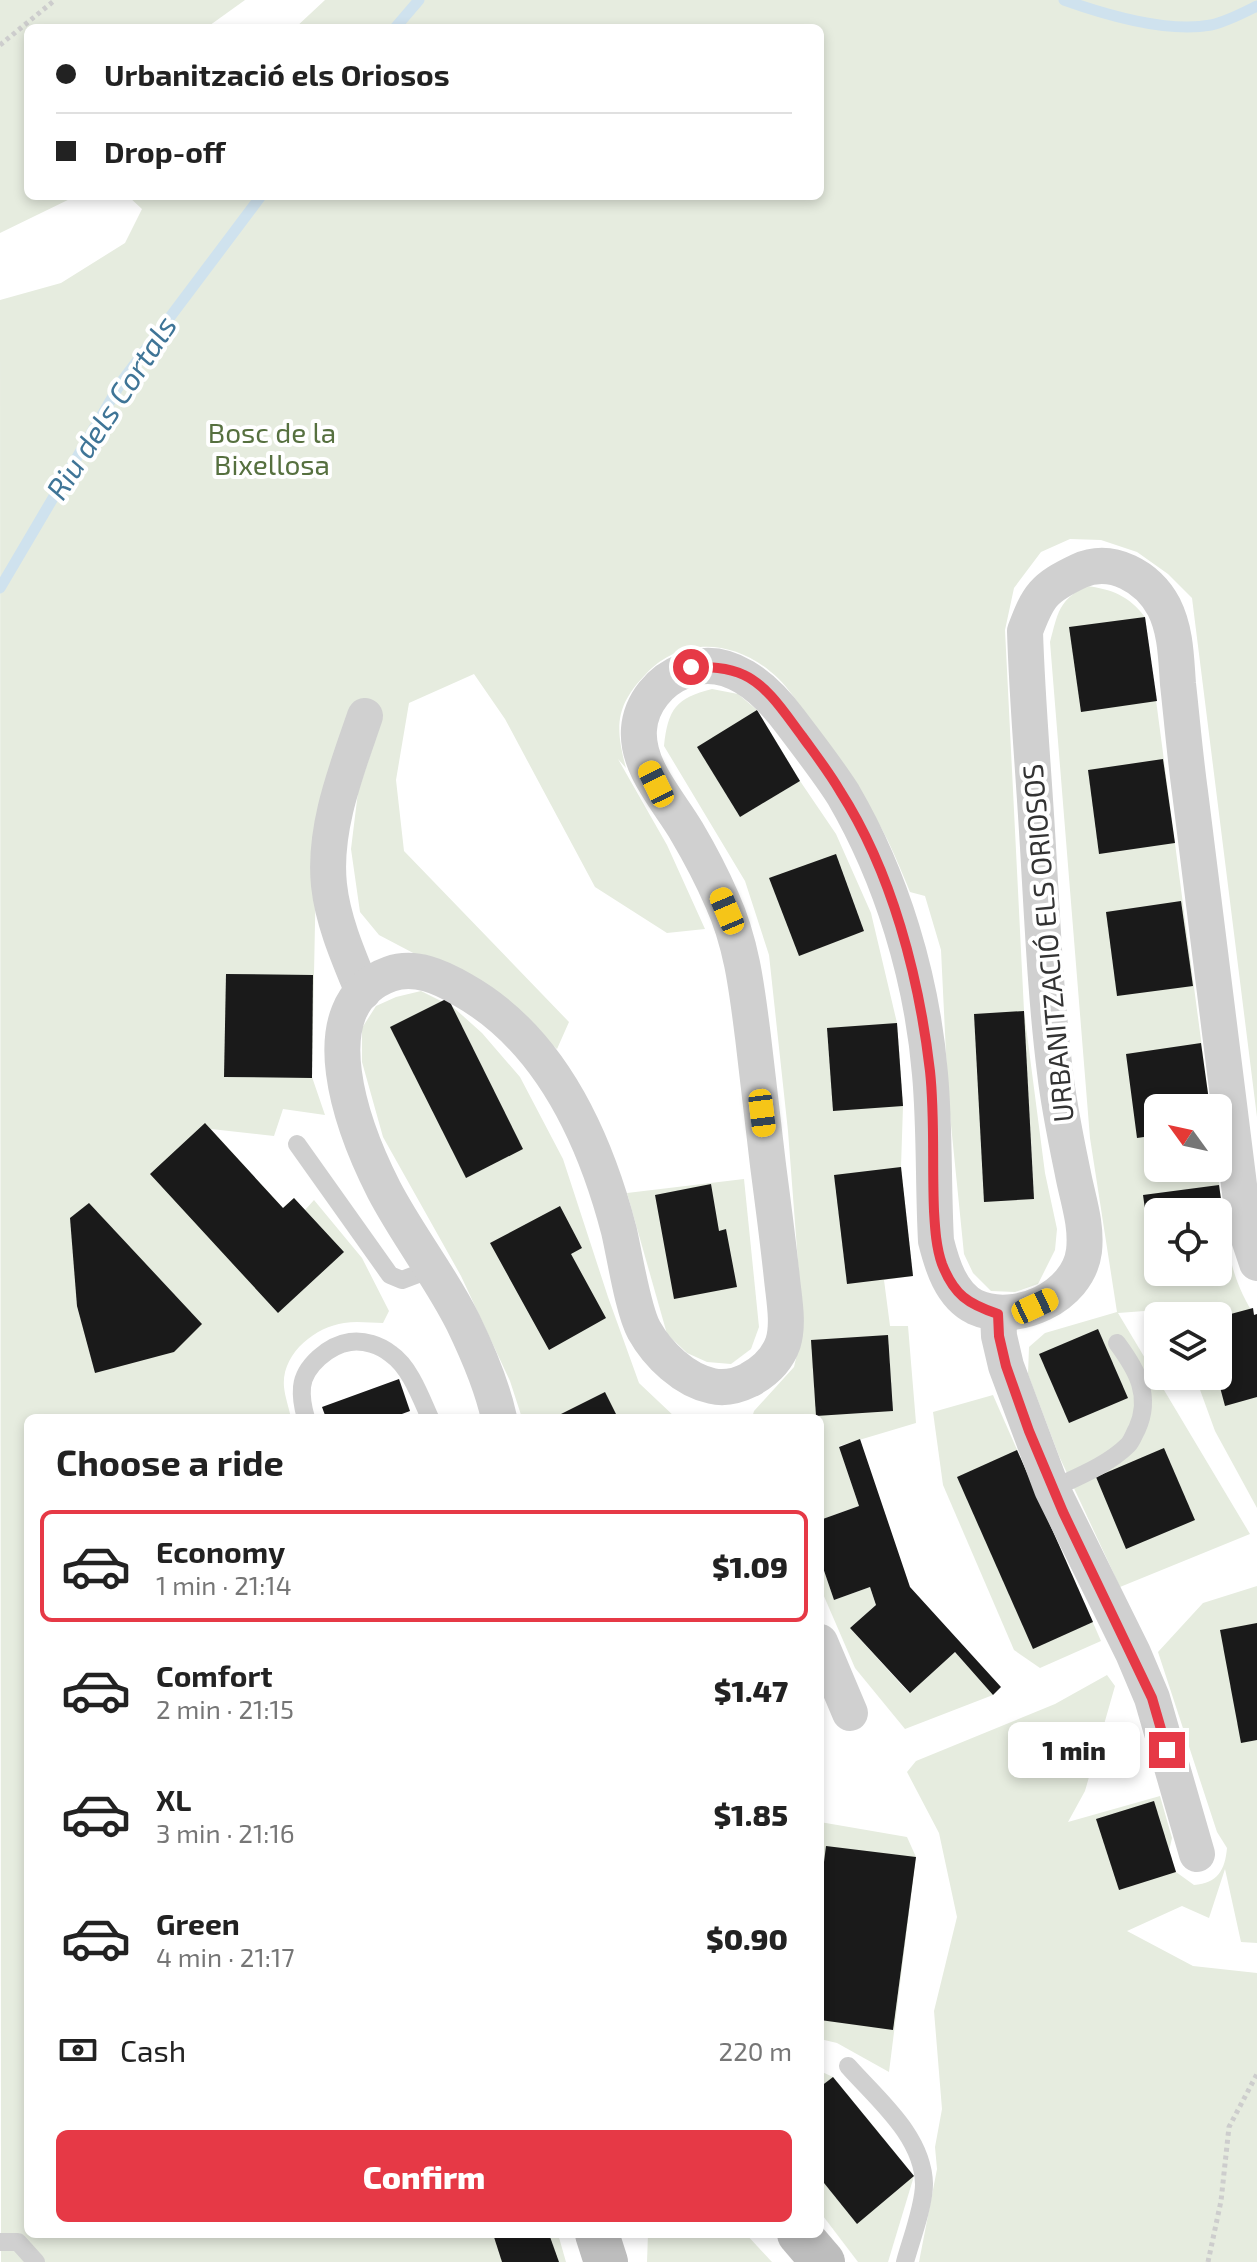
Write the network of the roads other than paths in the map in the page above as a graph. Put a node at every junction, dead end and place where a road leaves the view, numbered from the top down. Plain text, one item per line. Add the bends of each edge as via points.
1 (365, 716) dead end
2 (363, 992) junction
3 (297, 1144) dead end
4 (1257, 1263) edge
5 (431, 1269) junction
6 (998, 1314) junction
7 (1117, 1343) dead end
8 (716, 1402) edge
9 (305, 1414) edge
10 (428, 1414) edge
11 (498, 1414) edge
12 (1052, 1489) junction
13 (824, 1651) edge
14 (850, 1713) dead end
15 (1197, 1854) dead end
16 (848, 2066) dead end
17 (598, 2238) edge
18 (802, 2238) edge
19 (0, 2242) edge
20 (36, 2262) edge
21 (606, 2262) edge
22 (823, 2262) edge
23 (905, 2262) edge

1 - 2 street via 341,786 329,884 338,927
2 - 5 street via 348,1011 342,1036 354,1119 383,1187
2 - 8 street via 386,975 409,970 438,977 471,994 528,1045 566,1096 590,1142 607,1186 642,1327 666,1359
3 - 5 lane via 390,1275 402,1280
4 - 6 street, URBANITZACIÓ ELS ORIOSOS via 1241,1201 1174,637 1154,591 1136,575 1113,567 1089,567 1055,582 1036,601 1025,631 1047,996 1063,1129 1084,1218 1084,1254 1071,1281 1053,1297 1017,1313
5 - 11 street via 461,1317
6 - 8 street via 973,1306 959,1294 941,1262 933,1195 930,1074 917,987 896,912 859,826 841,791 771,697 746,676 691,667 663,682 644,708 638,732 643,758 735,929 746,979 785,1313 784,1341 770,1366
6 - 12 street via 1006,1366
7 - 12 lane via 1143,1391 1143,1416 1130,1444
9 - 10 lane via 302,1384 311,1365 348,1342 372,1343 394,1355
12 - 15 street via 1152,1698
13 - 14 street
16 - 23 lane via 906,2131 920,2155 924,2185
17 - 21 main road
18 - 22 main road
19 - 20 lane via 18,2242

